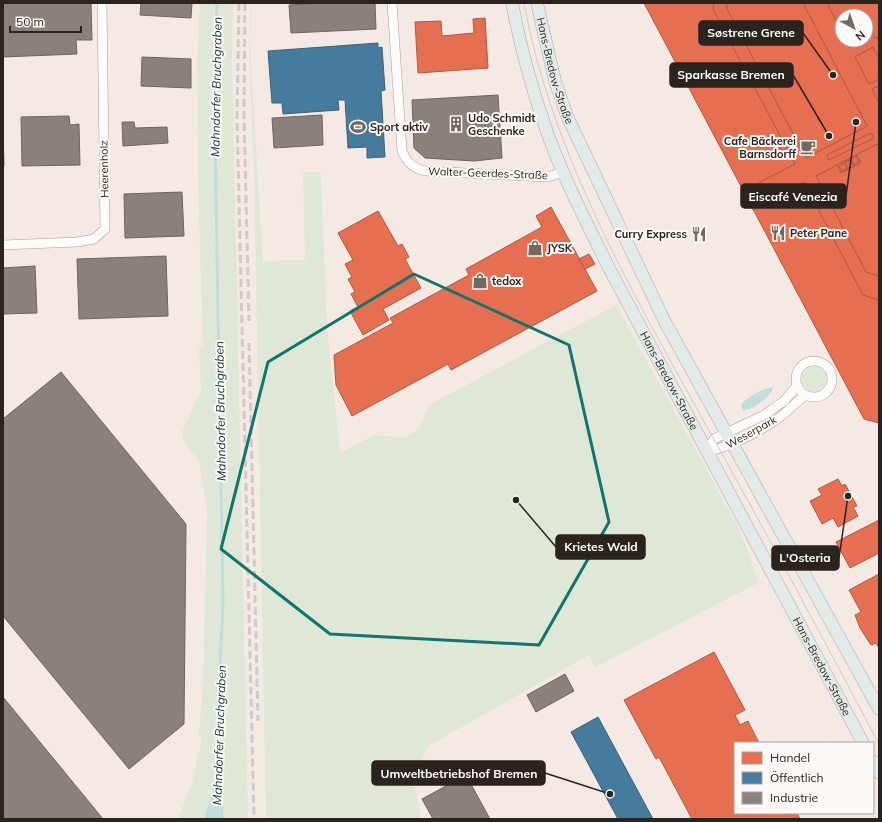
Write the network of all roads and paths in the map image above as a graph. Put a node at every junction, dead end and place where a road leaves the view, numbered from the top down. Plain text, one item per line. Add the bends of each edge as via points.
1 (102, 3) edge
2 (392, 3) edge
3 (512, 3) edge
4 (537, 3) edge
5 (563, 172) junction
6 (3, 245) edge
7 (797, 386) junction
8 (806, 395) junction
9 (729, 438) junction
10 (707, 451) junction
11 (879, 709) edge
12 (862, 742) edge
13 (874, 763) edge
14 (879, 772) edge

1 - 6 street, Heerenholz via 105,229 94,239 82,241
2 - 5 street, Walter-Geerdes-Straße via 402,151 405,160 414,168 426,171 548,177
3 - 5 main road, Hans-Bredow-Straße via 526,64 545,127
4 - 9 main road, Hans-Bredow-Straße via 555,81 567,116 665,322
5 - 10 main road, Hans-Bredow-Straße via 610,270
7 - 8 street
7 - 8 street via 797,372 806,362 818,360 828,366 832,376 827,392 817,397
7 - 9 street, Weserpark via 790,396 775,408
8 - 9 street, Weserpark via 778,419
9 - 10 street, Weserpark via 720,450
9 - 11 main road, Hans-Bredow-Straße
10 - 12 main road, Hans-Bredow-Straße
13 - 14 main road

